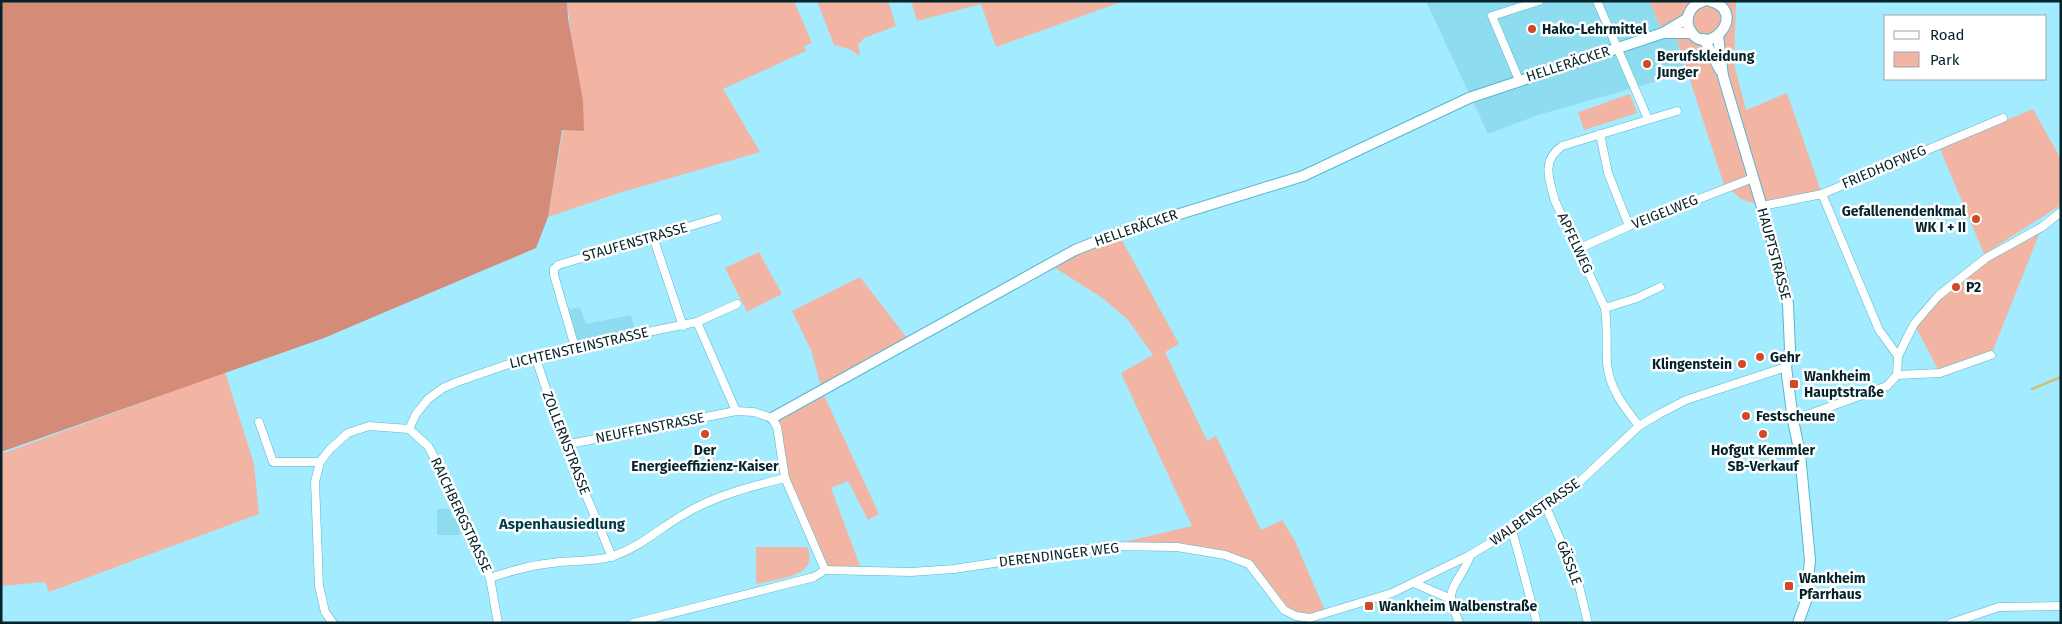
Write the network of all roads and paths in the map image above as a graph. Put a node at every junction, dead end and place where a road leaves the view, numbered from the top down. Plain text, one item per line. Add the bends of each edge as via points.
1 (1539, 1) edge
2 (1597, 1) edge
3 (1704, 1) edge
4 (1710, 1) edge
5 (1721, 4) edge
6 (1688, 18) junction
7 (1663, 33) junction
8 (1692, 33) junction
9 (1718, 36) junction
10 (1704, 39) junction
11 (1618, 49) junction
12 (1723, 76) junction
13 (1519, 80) junction
14 (1677, 111) dead end
15 (2003, 118) dead end
16 (1648, 119) junction
17 (1600, 134) junction
18 (1753, 178) junction
19 (1822, 194) junction
20 (1762, 206) junction
21 (2061, 212) edge
22 (718, 218) dead end
23 (1629, 226) junction
24 (653, 237) junction
25 (1578, 249) junction
26 (1660, 287) dead end
27 (738, 304) dead end
28 (1605, 308) junction
29 (697, 322) junction
30 (683, 326) junction
31 (575, 347) junction
32 (1991, 355) dead end
33 (534, 356) junction
34 (1898, 356) junction
35 (1786, 366) junction
36 (1897, 375) junction
37 (736, 411) junction
38 (772, 418) junction
39 (1793, 420) junction
40 (259, 422) dead end
41 (1639, 426) junction
42 (409, 429) junction
43 (565, 445) junction
44 (320, 462) junction
45 (785, 478) junction
46 (1546, 505) junction
47 (1512, 530) junction
48 (1470, 555) junction
49 (612, 557) junction
50 (826, 570) junction
51 (490, 578) junction
52 (1414, 583) junction
53 (1451, 599) junction
54 (2061, 606) edge
55 (1297, 619) edge
56 (333, 623) edge
57 (498, 623) edge
58 (634, 623) edge
59 (1460, 623) edge
60 (1537, 623) edge
61 (1588, 623) edge
62 (1798, 623) edge
63 (1951, 623) edge

1 - 13 street, HELLERÄCKER via 1492,16
2 - 11 street, HELLERÄCKER
3 - 6 street, HELLERÄCKER via 1694,6
4 - 5 street
5 - 9 street via 1726,22
6 - 7 street, HELLERÄCKER
6 - 8 street
7 - 8 street, HELLERÄCKER
7 - 11 street, HELLERÄCKER
8 - 10 street
9 - 10 street
9 - 12 street
10 - 12 street
11 - 13 street, HELLERÄCKER
11 - 16 street
12 - 18 street, HAUPTSTRASSE
13 - 38 street, HELLERÄCKER via 1462,101 1303,176 1118,233 1075,250
14 - 16 street, APFELWEG
15 - 19 street, FRIEDHOFWEG
16 - 17 street, APFELWEG
17 - 23 street via 1608,173
17 - 25 street, APFELWEG via 1562,146 1552,152 1548,164 1556,201
18 - 20 street, HAUPTSTRASSE
18 - 23 street, VEIGELWEG
19 - 20 street, FRIEDHOFWEG
19 - 34 street via 1879,330
20 - 35 street, HAUPTSTRASSE via 1788,304 1790,333
21 - 34 street via 2042,227 1986,258 1938,296 1914,324
22 - 24 street, STAUFENSTRASSE
23 - 25 street, VEIGELWEG
24 - 30 street
24 - 31 street, STAUFENSTRASSE via 558,266 554,270
25 - 28 street, APFELWEG
26 - 28 street
27 - 29 street, LICHTENSTEINSTRASSE
28 - 41 street, APFELWEG via 1609,376 1621,403
29 - 30 street, LICHTENSTEINSTRASSE
29 - 37 street
30 - 31 street, LICHTENSTEINSTRASSE
31 - 33 street, LICHTENSTEINSTRASSE
32 - 36 street via 1940,373
33 - 42 street, LICHTENSTEINSTRASSE via 443,388 421,407
33 - 43 street, ZOLLERNSTRASSE
34 - 36 street
35 - 39 street, HAUPTSTRASSE
35 - 41 street, WALBENSTRASSE via 1686,400
36 - 39 street via 1887,386
37 - 38 street, NEUFFENSTRASSE
37 - 43 street, NEUFFENSTRASSE
38 - 45 street via 777,427
39 - 62 street, HAUPTSTRASSE via 1800,454 1810,560 1806,601
40 - 44 street via 273,462
41 - 46 street, WALBENSTRASSE via 1575,486
42 - 44 street via 358,428 344,435
42 - 51 street, RAICHBERGSTRASSE via 428,446 440,468
43 - 49 street, ZOLLERNSTRASSE
44 - 56 street via 315,482 317,570 322,601
45 - 49 street via 699,506 634,548
45 - 50 street
46 - 47 street, WALBENSTRASSE
46 - 61 street, GÄSSLE via 1577,578
47 - 48 street, WALBENSTRASSE
47 - 60 street
48 - 52 street, WALBENSTRASSE
48 - 53 street via 1468,565 1453,587
49 - 51 street via 592,562 524,566
50 - 55 street, DERENDINGER WEG via 912,572 954,569 1107,546 1177,547 1226,555 1248,564 1284,610
50 - 58 street via 814,577
51 - 57 street, RAICHBERGSTRASSE
52 - 53 street
52 - 55 street, WALBENSTRASSE via 1386,595
53 - 59 street
54 - 63 street via 1999,607

